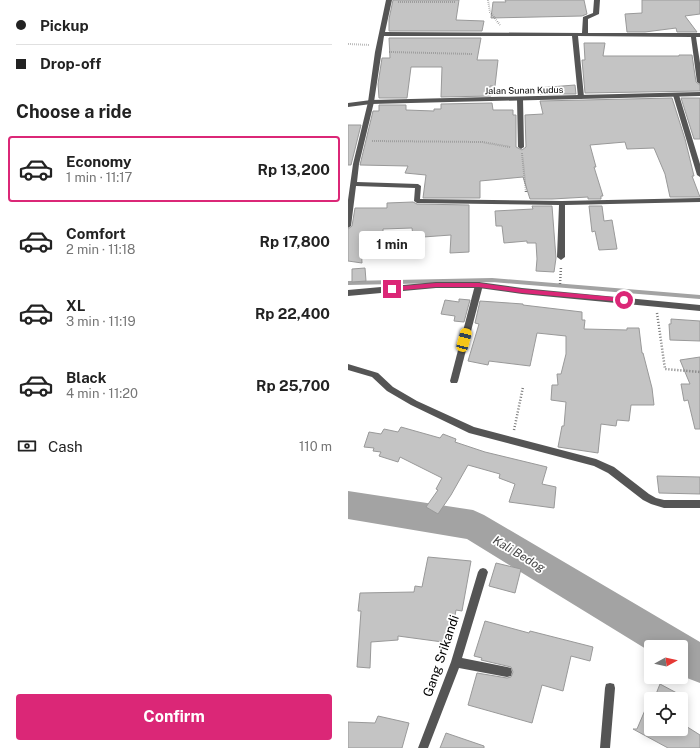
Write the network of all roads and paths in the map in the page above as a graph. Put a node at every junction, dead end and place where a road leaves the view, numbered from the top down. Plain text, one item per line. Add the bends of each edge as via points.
1 (488, 0) edge
2 (597, 0) edge
3 (389, 1) edge
4 (455, 2) dead end
5 (383, 34) junction
6 (498, 34) junction
7 (575, 34) junction
8 (585, 34) junction
9 (693, 35) junction
10 (700, 35) edge
11 (348, 44) edge
12 (380, 45) junction
13 (378, 52) junction
14 (472, 54) dead end
15 (700, 82) edge
16 (700, 94) edge
17 (676, 95) junction
18 (581, 97) junction
19 (520, 99) junction
20 (371, 102) junction
21 (348, 105) edge
22 (362, 141) junction
23 (521, 147) junction
24 (700, 175) edge
25 (354, 184) junction
26 (700, 200) edge
27 (527, 203) junction
28 (562, 203) junction
29 (348, 226) edge
30 (561, 257) joint
31 (560, 284) dead end
32 (479, 285) junction
33 (348, 293) edge
34 (656, 303) junction
35 (700, 308) edge
36 (348, 367) edge
37 (700, 372) edge
38 (454, 381) dead end
39 (523, 387) dead end
40 (512, 439) junction
41 (700, 504) edge
42 (483, 572) dead end
43 (456, 662) junction
44 (507, 672) dead end
45 (610, 688) dead end
46 (423, 748) edge
47 (605, 748) edge

1 - 6 path via 490,15 500,26
2 - 8 street via 596,14 585,19
3 - 4 path
3 - 5 street
5 - 6 street
5 - 12 street
6 - 7 street
7 - 8 street
7 - 18 street
8 - 9 street
9 - 10 street
9 - 15 street
11 - 12 path
12 - 13 street
13 - 14 path
13 - 20 street
16 - 17 street, Jalan Sunan Kudus
17 - 18 street, Jalan Sunan Kudus
17 - 24 street
18 - 19 street, Jalan Sunan Kudus
19 - 20 street, Jalan Sunan Kudus
19 - 23 street
20 - 21 street, Jalan Sunan Kudus
20 - 22 street
22 - 23 path via 482,142 503,147
22 - 25 street
23 - 27 path
25 - 27 street via 418,186 417,201
25 - 29 street
26 - 28 street
27 - 28 street
28 - 30 street
30 - 31 path
32 - 33 street via 436,285
32 - 34 street
32 - 38 street
34 - 35 street
34 - 37 path via 665,369
36 - 40 street via 375,375 390,389 414,404 472,430
39 - 40 path
40 - 41 street via 596,463 654,501 664,504
42 - 43 street, Gang Srikandi
43 - 44 street
43 - 46 street, Gang Srikandi
45 - 47 street

